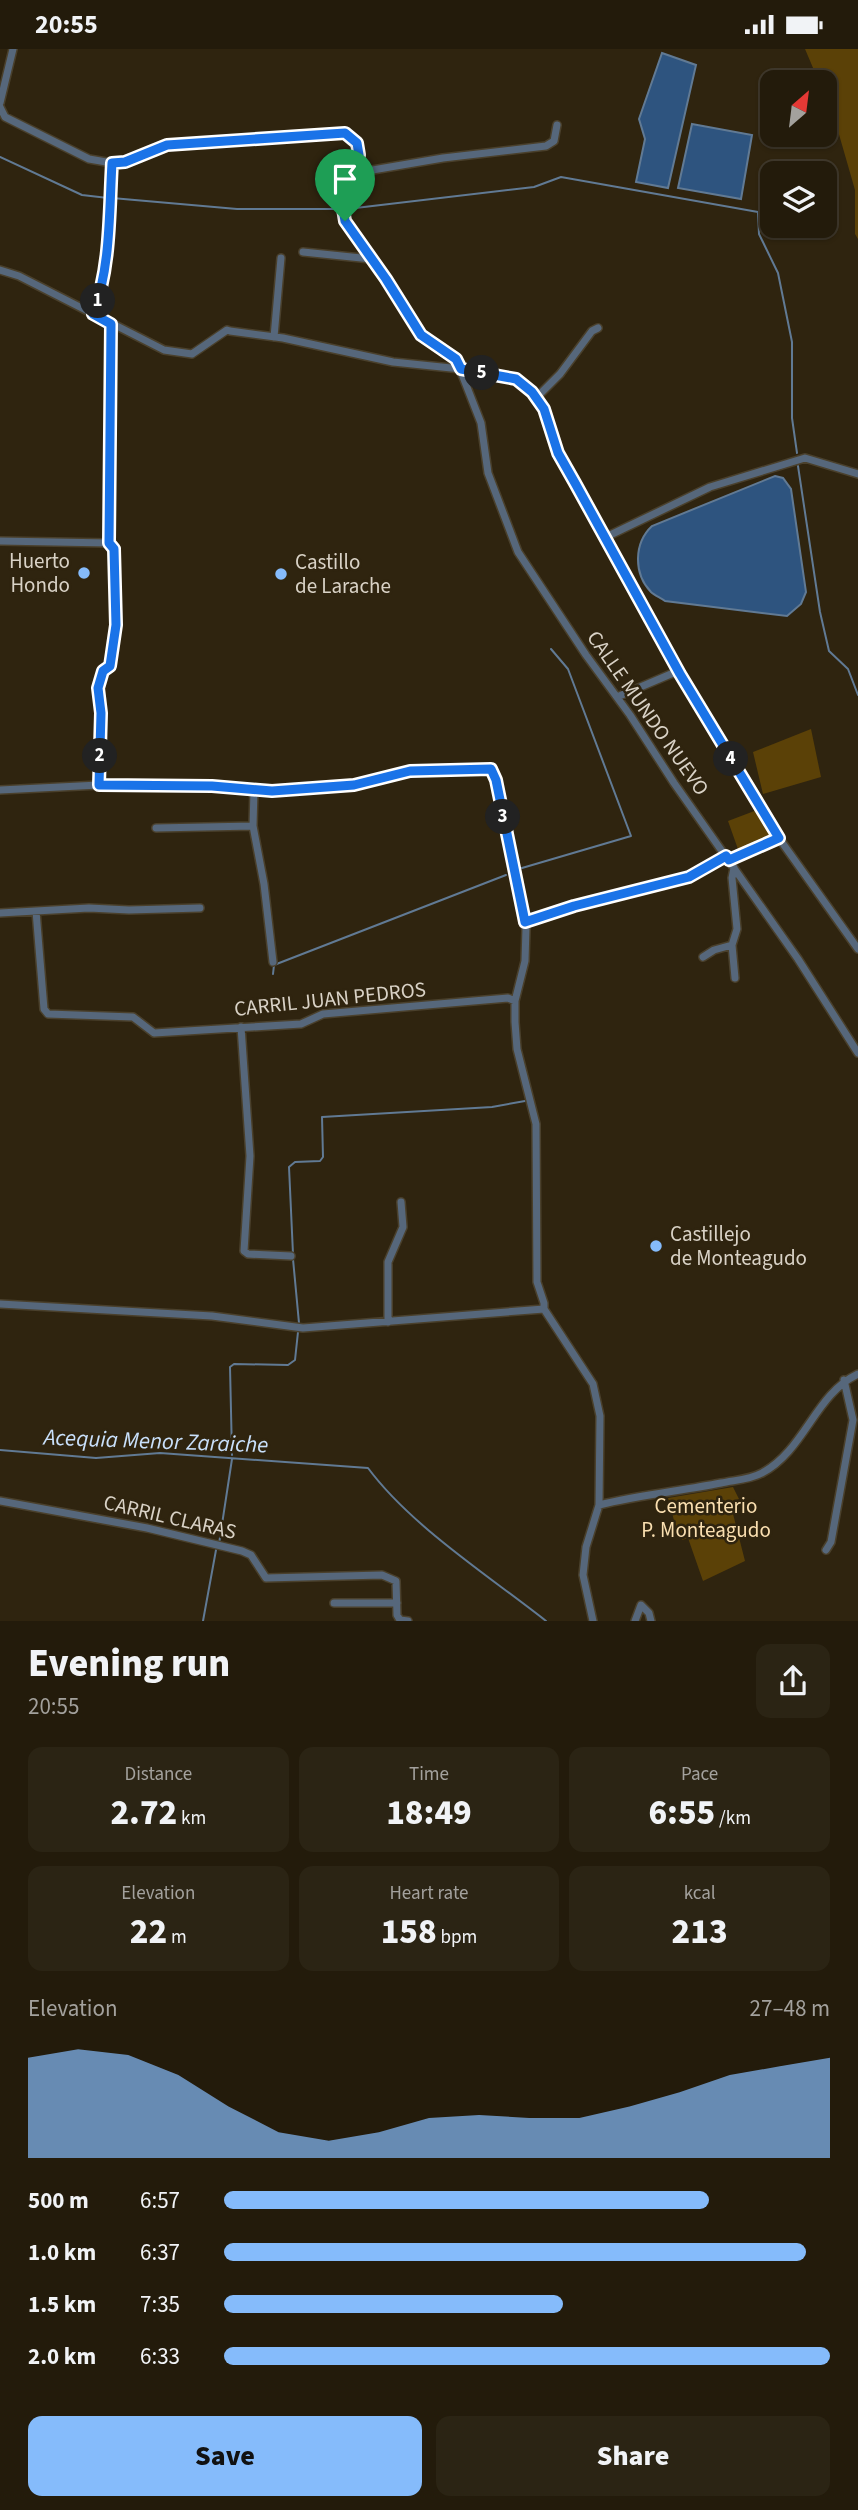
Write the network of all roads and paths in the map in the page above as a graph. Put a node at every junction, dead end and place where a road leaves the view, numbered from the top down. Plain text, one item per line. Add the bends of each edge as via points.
1 (13, 49) edge
2 (0, 107) edge
3 (557, 125) dead end
4 (112, 163) junction
5 (355, 173) junction
6 (303, 252) dead end
7 (281, 258) dead end
8 (371, 258) junction
9 (0, 270) edge
10 (93, 314) junction
11 (111, 324) junction
12 (598, 328) dead end
13 (274, 337) junction
14 (461, 369) junction
15 (536, 398) junction
16 (858, 474) edge
17 (606, 537) junction
18 (0, 541) edge
19 (109, 543) junction
20 (678, 671) junction
21 (617, 697) junction
22 (99, 785) junction
23 (0, 790) edge
24 (254, 790) junction
25 (253, 826) junction
26 (156, 828) dead end
27 (779, 838) junction
28 (727, 858) junction
29 (734, 867) junction
30 (200, 908) dead end
31 (36, 911) junction
32 (0, 913) edge
33 (525, 922) junction
34 (732, 945) junction
35 (858, 949) edge
36 (703, 957) dead end
37 (273, 962) dead end
38 (735, 978) dead end
39 (515, 1001) junction
40 (241, 1027) junction
41 (858, 1053) edge
42 (401, 1202) dead end
43 (291, 1256) dead end
44 (0, 1304) edge
45 (544, 1309) junction
46 (388, 1322) junction
47 (858, 1374) edge
48 (844, 1380) junction
49 (0, 1501) edge
50 (599, 1505) junction
51 (826, 1550) dead end
52 (334, 1603) dead end
53 (397, 1603) junction
54 (408, 1621) edge
55 (593, 1621) edge
56 (635, 1621) edge
57 (651, 1621) edge

1 - 2 street
2 - 4 street via 5,117 89,159
3 - 5 street via 554,141 547,146
4 - 5 street via 167,145 345,133 357,143
4 - 10 street via 109,244
5 - 8 street via 343,209 345,221
6 - 8 street
7 - 13 street
8 - 14 street via 421,335 456,359
9 - 10 street
10 - 11 street
11 - 13 street via 164,350 192,354 227,330
11 - 19 street
12 - 15 street
13 - 14 street via 393,362
14 - 15 street via 516,379
14 - 21 street, CALLE MUNDO NUEVO via 481,423 488,473 518,552
15 - 17 street via 558,453
16 - 17 street via 804,459 710,487
17 - 20 street
18 - 19 street
19 - 22 street via 114,549 116,625 110,666 103,671 98,688
20 - 21 street
20 - 27 street
21 - 28 street, CALLE MUNDO NUEVO
22 - 23 street
22 - 24 street
24 - 25 street
24 - 33 street via 354,785 410,771 491,769
25 - 26 street
25 - 37 street
27 - 28 street
27 - 35 street
28 - 29 street, CALLE MUNDO NUEVO
28 - 33 street via 689,877
29 - 34 street via 737,929
29 - 41 street, CALLE MUNDO NUEVO
30 - 31 street
31 - 32 street
31 - 40 street, CARRIL JUAN PEDROS via 48,1014 133,1017 154,1033
33 - 39 street via 526,961
34 - 36 street
34 - 38 street
39 - 40 street, CARRIL JUAN PEDROS via 323,1014 301,1024
39 - 45 street via 517,1049 536,1124 537,1282
40 - 43 street via 250,1156 244,1251
42 - 46 street via 403,1227 388,1262
44 - 46 street via 212,1316 303,1328
45 - 46 street
45 - 50 street via 593,1384 600,1416
47 - 48 street
48 - 50 street via 786,1454 763,1472
48 - 51 street via 853,1420
49 - 53 street, CARRIL CLARAS via 243,1551 266,1578 383,1575 396,1581
50 - 55 street via 583,1575
52 - 53 street
53 - 54 street, CARRIL CLARAS via 400,1620
56 - 57 street via 641,1605

